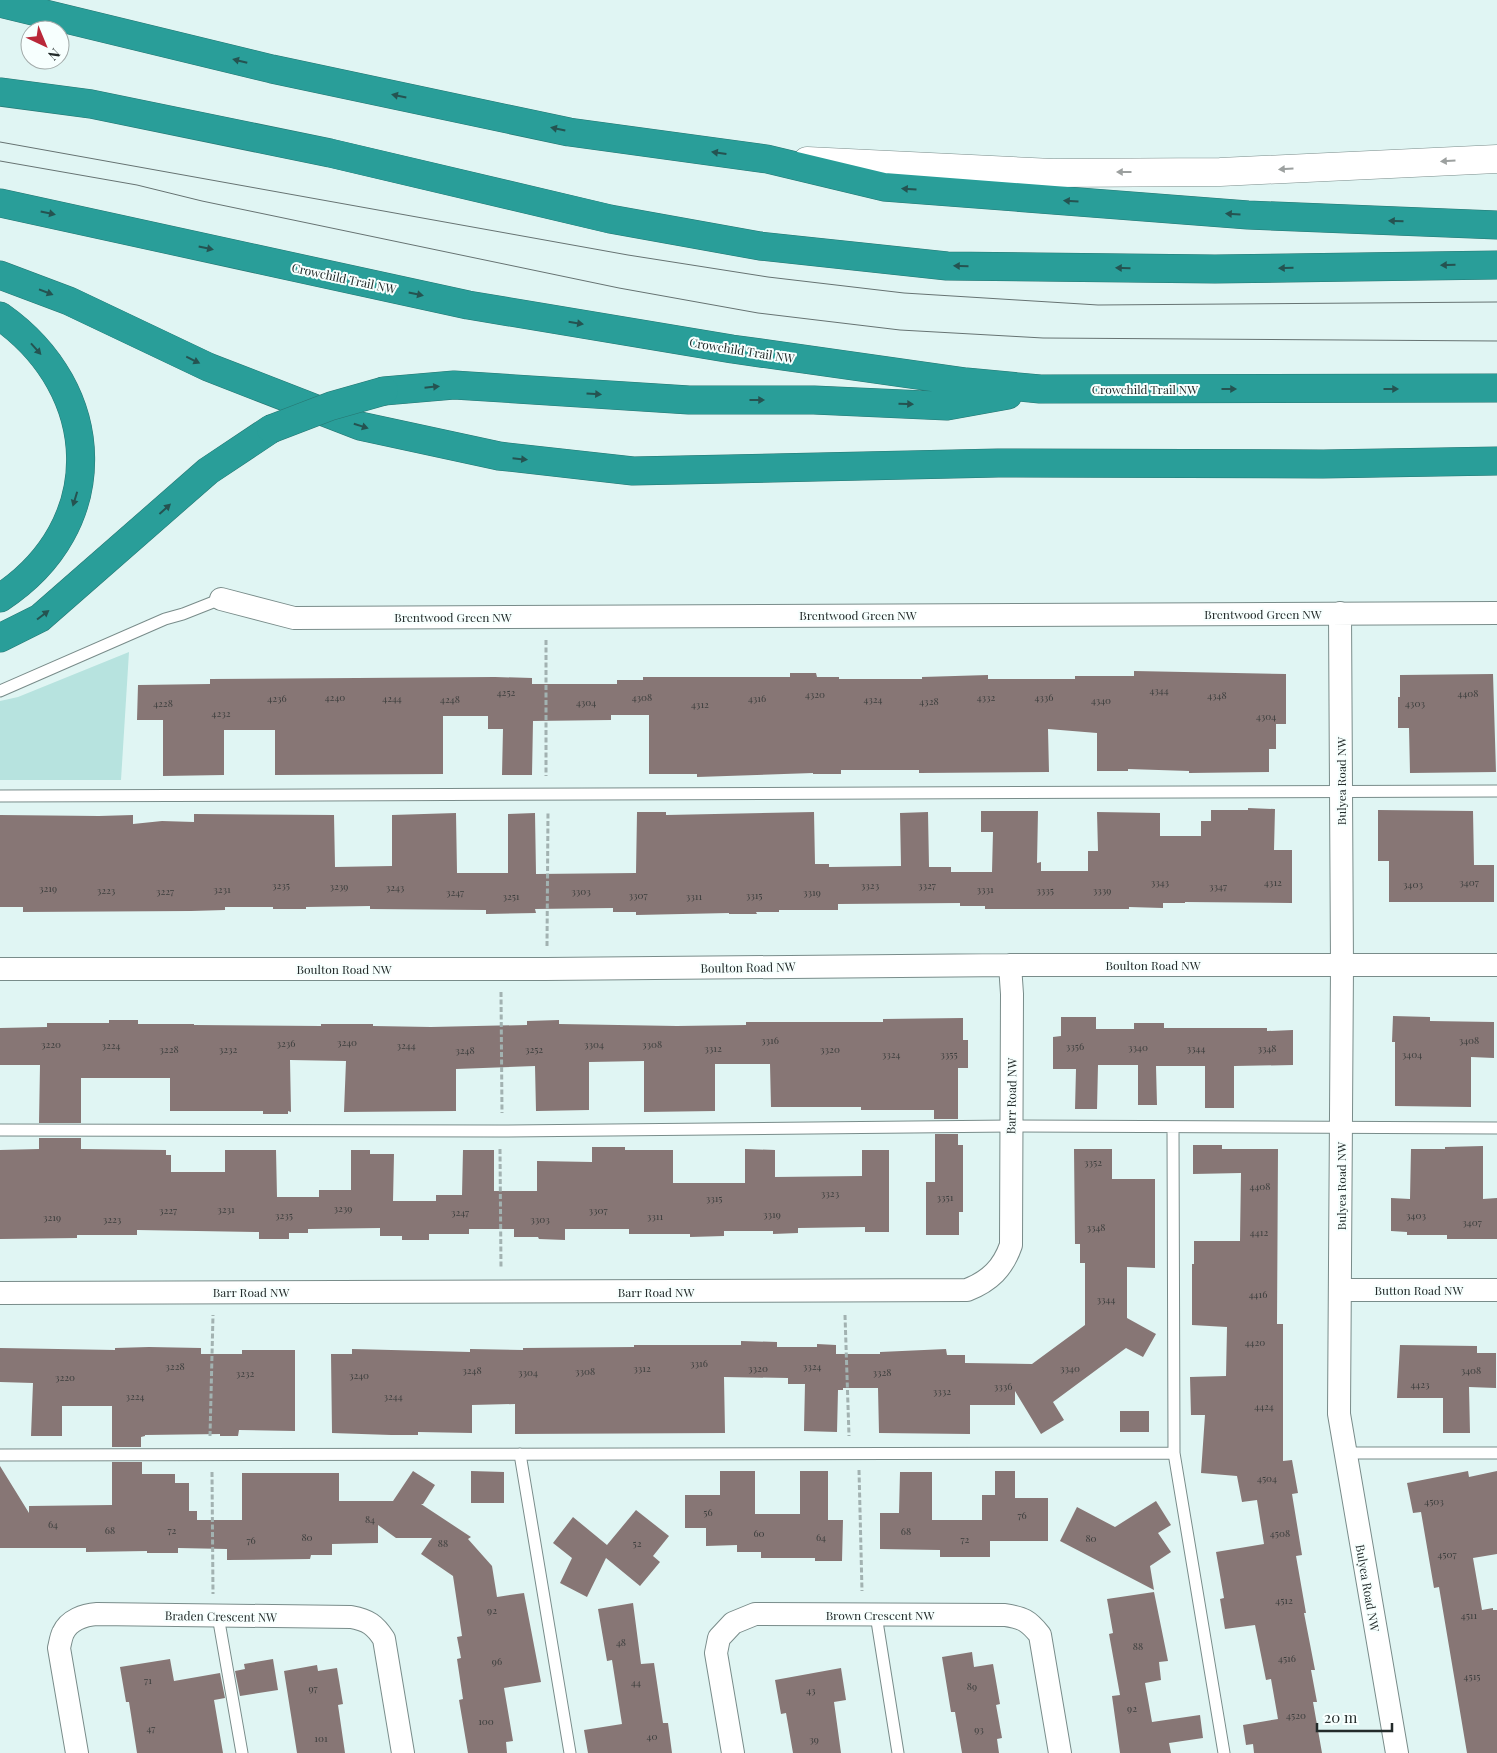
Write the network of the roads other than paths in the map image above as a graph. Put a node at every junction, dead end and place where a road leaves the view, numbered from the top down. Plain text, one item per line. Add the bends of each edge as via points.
1 (0, 3) edge
2 (0, 92) edge
3 (767, 159) junction
4 (1497, 159) edge
5 (0, 203) edge
6 (1497, 225) edge
7 (1497, 265) edge
8 (0, 275) edge
9 (0, 316) edge
10 (1497, 388) edge
11 (1040, 389) junction
12 (1497, 461) edge
13 (0, 598) edge
14 (221, 599) joint
15 (1497, 613) edge
16 (1340, 614) junction
17 (0, 638) edge
18 (0, 691) edge
19 (1341, 792) junction
20 (1497, 792) edge
21 (0, 796) edge
22 (1010, 965) junction
23 (1497, 965) edge
24 (1342, 966) junction
25 (0, 969) edge
26 (1010, 1126) junction
27 (1173, 1128) junction
28 (1340, 1128) junction
29 (1497, 1128) edge
30 (0, 1130) edge
31 (1341, 1290) junction
32 (1497, 1290) edge
33 (0, 1294) edge
34 (1174, 1452) junction
35 (1346, 1453) junction
36 (1497, 1453) edge
37 (520, 1454) junction
38 (0, 1455) edge
39 (876, 1615) junction
40 (218, 1616) junction
41 (77, 1753) edge
42 (242, 1753) edge
43 (403, 1753) edge
44 (570, 1753) edge
45 (733, 1753) edge
46 (898, 1753) edge
47 (1060, 1753) edge
48 (1224, 1753) edge
49 (1397, 1753) edge

3 -> 1 highway via 569,132 272,69
7 -> 2 highway via 1215,269 947,266 760,246 610,219 330,153 90,104
4 -> 3 street via 1220,172 1063,173
6 -> 3 highway via 1248,215 884,187
5 -> 11 highway, Crowchild Trail NW via 468,306 732,349
8 -> 12 highway via 69,301 208,367 360,426 499,456 633,471 998,463
9 -> 13 highway via 43,356 68,395 74,410 81,458 78,490 60,535 28,577
11 -> 10 highway, Crowchild Trail NW
17 -> 11 highway, bridge via 40,618 208,471 271,430 331,406 384,391 454,384 689,400 814,400 947,406
14 - 16 street, Brentwood Green NW via 294,618
14 - 18 lane via 165,619
15 - 16 street, Brentwood Green NW
16 - 19 street, Bulyea Road NW
19 - 20 lane
19 - 21 lane
19 - 24 street, Bulyea Road NW
22 - 24 street, Boulton Road NW
22 - 25 street, Boulton Road NW
22 - 26 street, Barr Road NW
23 - 24 street, Boulton Road NW
24 - 28 street, Bulyea Road NW
26 - 27 lane
26 - 30 lane via 500,1131
26 - 33 street, Barr Road NW via 1011,1245 1000,1268 980,1285 967,1290
27 - 28 lane
27 - 34 lane
28 - 29 lane
28 - 31 street, Bulyea Road NW
31 - 32 street, Button Road NW
31 - 35 street, Bulyea Road NW via 1339,1414
34 - 37 lane
34 - 48 lane
35 - 36 lane
35 - 49 street, Bulyea Road NW
37 - 38 lane
37 - 44 lane
39 - 45 street, Brown Crescent NW via 755,1614 733,1623 719,1638 716,1653
39 - 46 lane
39 - 47 street, Brown Crescent NW via 1005,1615 1031,1624 1040,1635
40 - 41 street, Braden Crescent NW via 97,1614 84,1615 71,1623 62,1633 60,1648
40 - 42 lane
40 - 43 street, Braden Crescent NW via 351,1617 365,1619 376,1626 384,1639

